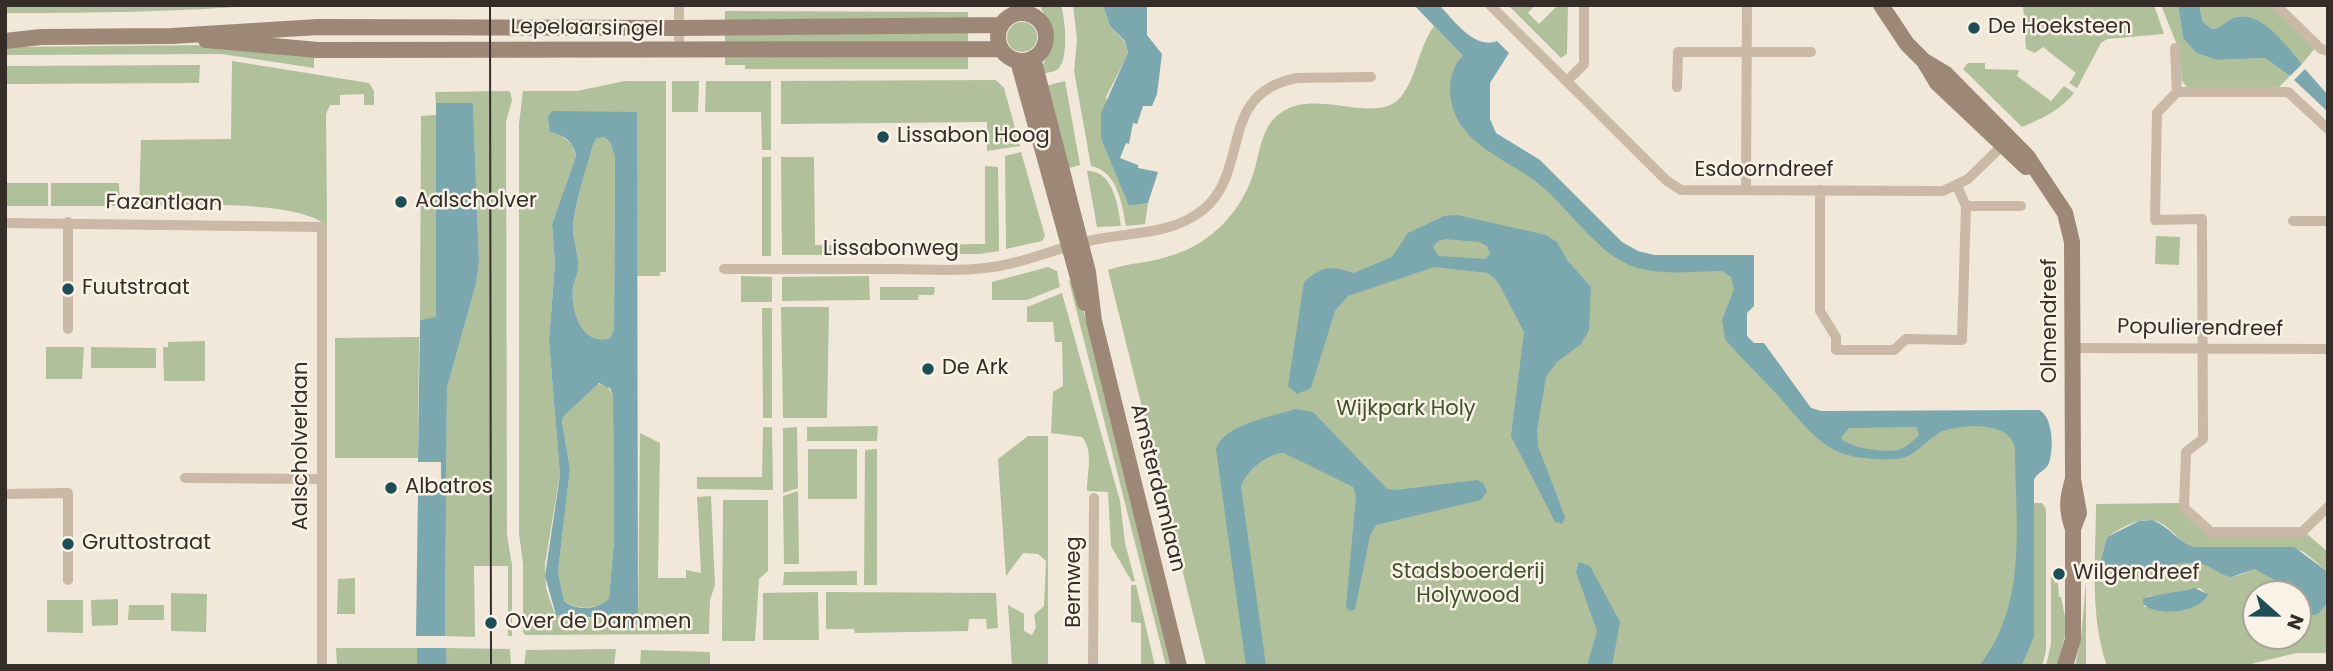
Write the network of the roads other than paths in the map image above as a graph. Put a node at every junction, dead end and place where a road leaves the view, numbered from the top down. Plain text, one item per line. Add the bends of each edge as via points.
1 (679, 5) edge
2 (1490, 5) edge
3 (1584, 5) edge
4 (1746, 5) edge
5 (1881, 5) edge
6 (2276, 5) edge
7 (1017, 9) edge
8 (1036, 11) edge
9 (1001, 24) junction
10 (679, 28) junction
11 (5, 33) edge
12 (172, 36) junction
13 (41, 37) junction
14 (5, 41) edge
15 (2175, 48) dead end
16 (1001, 49) junction
17 (679, 51) junction
18 (2328, 51) edge
19 (1811, 52) dead end
20 (1746, 53) junction
21 (1025, 60) junction
22 (1371, 77) dead end
23 (1567, 81) junction
24 (1677, 87) dead end
25 (2178, 92) junction
26 (2328, 128) edge
27 (2006, 142) junction
28 (1957, 186) junction
29 (1746, 190) junction
30 (1820, 190) junction
31 (1966, 206) junction
32 (2021, 206) dead end
33 (2293, 221) dead end
34 (2328, 221) edge
35 (68, 222) junction
36 (5, 223) edge
37 (323, 227) joint
38 (1075, 245) junction
39 (724, 269) dead end
40 (68, 330) dead end
41 (2072, 348) junction
42 (2202, 349) junction
43 (2328, 349) edge
44 (185, 478) dead end
45 (321, 479) junction
46 (5, 494) edge
47 (1094, 498) dead end
48 (2328, 506) edge
49 (68, 580) dead end
50 (321, 666) edge
51 (1093, 666) edge
52 (1180, 666) edge
53 (2065, 666) edge

1 - 10 street
2 - 23 street, Esdoorndreef
3 - 23 street via 1584,64
4 - 20 street
5 - 27 street, Olmendreef via 1892,27 1924,61 1937,83
6 - 18 street
7 - 8 street
7 - 9 street
8 - 21 street via 1046,38 1042,50
9 - 10 street, Lepelaarsingel
9 - 16 street
10 - 12 street, Lepelaarsingel via 318,27
10 - 17 street
11 - 13 street, Lepelaarsingel
12 - 13 street, Lepelaarsingel
12 - 17 street, Lepelaarsingel via 318,50
13 - 14 street, Lepelaarsingel
15 - 25 street
16 - 17 street, Lepelaarsingel
16 - 21 street
19 - 20 street
20 - 24 street via 1678,52
20 - 29 street
21 - 38 street, Amsterdamlaan
22 - 38 street, Lissabonweg via 1297,78 1270,87 1241,118 1223,182 1205,208 1161,230
23 - 29 street, Esdoorndreef via 1674,186 1681,190
25 - 26 street via 2288,92
25 - 42 street via 2157,113 2155,220 2202,219
27 - 28 street
27 - 41 street, Olmendreef via 2019,163 2036,172 2065,213 2072,242
28 - 30 street, Esdoorndreef via 1943,191
28 - 31 street
29 - 30 street, Esdoorndreef
30 - 31 street via 1821,311 1836,337 1836,350 1894,350 1906,340 1962,340
31 - 32 street
33 - 34 street
35 - 36 street, Fazantlaan
35 - 37 street, Fazantlaan
35 - 40 street
37 - 45 street, Aalscholverlaan
38 - 39 street, Lissabonweg via 976,269
38 - 52 street, Amsterdamlaan via 1090,282 1094,321
41 - 42 street, Populierendreef
41 - 53 street, Olmendreef via 2073,479 2067,513 2073,529 2073,639
42 - 43 street, Populierendreef
42 - 48 street via 2203,439 2186,452 2184,508 2211,532 2302,532
44 - 45 street
45 - 50 street, Aalscholverlaan
46 - 49 street via 68,493
47 - 51 street, Bernweg

